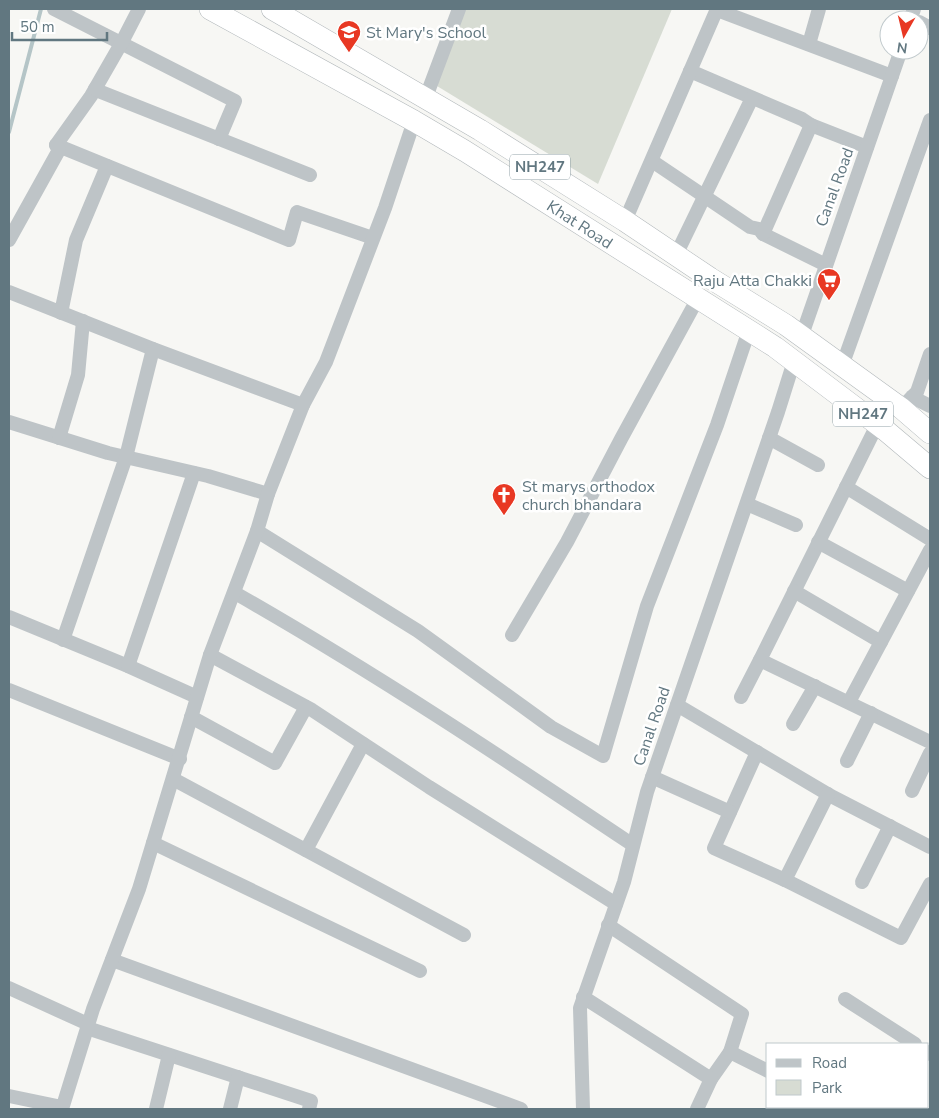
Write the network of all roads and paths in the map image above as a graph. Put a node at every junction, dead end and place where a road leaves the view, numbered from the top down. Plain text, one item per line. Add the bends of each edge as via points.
1 (54, 9) edge
2 (139, 9) edge
3 (210, 9) edge
4 (272, 9) edge
5 (717, 9) edge
6 (819, 9) edge
7 (456, 10) edge
8 (122, 42) junction
9 (809, 44) junction
10 (897, 60) edge
11 (690, 71) junction
12 (892, 76) junction
13 (95, 88) junction
14 (426, 97) junction
15 (752, 98) junction
16 (930, 120) edge
17 (414, 121) junction
18 (811, 125) junction
19 (219, 139) junction
20 (56, 145) junction
21 (867, 147) junction
22 (652, 161) junction
23 (107, 166) junction
24 (310, 176) dead end
25 (703, 197) junction
26 (626, 221) junction
27 (763, 234) junction
28 (373, 238) junction
29 (9, 240) edge
30 (676, 255) junction
31 (826, 265) junction
32 (9, 292) edge
33 (698, 298) junction
34 (61, 312) junction
35 (83, 321) junction
36 (749, 330) junction
37 (802, 335) junction
38 (153, 349) junction
39 (930, 354) edge
40 (794, 361) junction
41 (843, 366) junction
42 (907, 402) junction
43 (303, 405) junction
44 (930, 406) edge
45 (9, 422) edge
46 (877, 425) junction
47 (930, 433) edge
48 (59, 438) junction
49 (769, 438) junction
50 (126, 457) junction
51 (818, 465) dead end
52 (930, 468) edge
53 (194, 473) junction
54 (846, 487) junction
55 (268, 494) junction
56 (746, 504) junction
57 (796, 525) dead end
58 (258, 531) junction
59 (930, 539) edge
60 (818, 542) junction
61 (930, 550) edge
62 (794, 591) junction
63 (908, 591) junction
64 (235, 593) junction
65 (9, 617) edge
66 (512, 635) dead end
67 (63, 640) junction
68 (881, 642) junction
69 (210, 655) junction
70 (760, 660) junction
71 (128, 666) junction
72 (814, 686) junction
73 (9, 690) edge
74 (197, 697) junction
75 (741, 697) dead end
76 (849, 702) junction
77 (677, 705) junction
78 (306, 707) junction
79 (871, 713) junction
80 (191, 717) junction
81 (793, 724) dead end
82 (930, 742) edge
83 (364, 744) junction
84 (757, 752) junction
85 (930, 753) edge
86 (180, 759) junction
87 (847, 761) dead end
88 (652, 777) junction
89 (174, 779) junction
90 (912, 791) dead end
91 (828, 794) junction
92 (730, 812) junction
93 (890, 826) junction
94 (153, 843) junction
95 (633, 845) junction
96 (930, 847) edge
97 (306, 850) junction
98 (785, 880) junction
99 (862, 882) dead end
100 (930, 884) edge
101 (616, 904) junction
102 (608, 926) junction
103 (464, 936) dead end
104 (112, 960) junction
105 (420, 971) dead end
106 (9, 988) edge
107 (583, 997) junction
108 (845, 999) dead end
109 (88, 1026) junction
110 (913, 1043) edge
111 (730, 1052) junction
112 (169, 1055) junction
113 (766, 1070) edge
114 (238, 1077) junction
115 (711, 1079) junction
116 (9, 1096) edge
117 (62, 1108) edge
118 (156, 1109) edge
119 (230, 1109) edge
120 (309, 1109) edge
121 (521, 1109) edge
122 (583, 1109) edge
123 (697, 1109) edge

1 - 8 street
2 - 8 street
3 - 17 highway, Khat Road / NH247
4 - 14 highway, Khat Road / NH247
5 - 9 street
5 - 11 street
6 - 9 street
7 - 14 street
8 - 13 street
8 - 19 street via 235,101
9 - 12 street
10 - 12 street, Canal Road
11 - 15 street
11 - 22 street
12 - 21 street, Canal Road
13 - 19 street
13 - 20 street
14 - 17 highway
14 - 26 highway, Khat Road / NH247
15 - 18 street
15 - 25 street
16 - 41 street
17 - 28 street
17 - 33 highway, Khat Road / NH247
18 - 21 street
18 - 27 street
19 - 24 street
20 - 23 street
20 - 29 street via 59,150
21 - 31 street, Canal Road
22 - 25 street
22 - 26 street
23 - 28 street via 289,240 297,212
23 - 34 street via 76,240
25 - 27 street
25 - 30 street
26 - 30 highway, Khat Road / NH247
27 - 31 street
28 - 43 street via 326,362
30 - 37 highway, Khat Road / NH247
31 - 37 street, Canal Road
32 - 34 street
33 - 36 highway, Khat Road / NH247
33 - 66 street via 568,542
34 - 35 street
35 - 38 street
35 - 48 street via 78,376
36 - 40 highway, Khat Road / NH247
36 - 58 street via 717,425 647,606 603,756 551,727 418,631
37 - 40 highway
37 - 41 highway, Khat Road / NH247
38 - 43 street
38 - 50 street
39 - 42 street via 917,392
40 - 46 highway, Khat Road / NH247
40 - 49 street, Canal Road
41 - 42 highway, Khat Road / NH247
42 - 44 street
42 - 47 highway, Khat Road / NH247
43 - 55 street
45 - 48 street
46 - 52 highway, Khat Road / NH247
46 - 54 street
48 - 50 street
49 - 51 street
49 - 56 street, Canal Road
50 - 53 street
50 - 67 street
53 - 55 street
53 - 71 street
54 - 59 street
54 - 60 street
55 - 58 street
56 - 57 street
56 - 77 street, Canal Road
58 - 64 street
60 - 62 street
60 - 63 street
61 - 63 street
62 - 68 street
62 - 70 street
63 - 68 street
64 - 69 street
64 - 95 street via 401,692
65 - 67 street
67 - 71 street
68 - 76 street
69 - 74 street
69 - 78 street
70 - 72 street
70 - 75 street
71 - 74 street
72 - 76 street
72 - 81 street
73 - 86 street
74 - 80 street
76 - 79 street
77 - 84 street
77 - 88 street, Canal Road
78 - 80 street via 275,763
78 - 83 street
79 - 82 street
79 - 87 street
80 - 86 street
83 - 97 street
83 - 101 street
84 - 91 street
84 - 92 street
85 - 90 street
86 - 89 street
88 - 92 street
88 - 95 street, Canal Road
89 - 94 street
89 - 97 street
91 - 93 street
91 - 98 street
92 - 98 street via 714,848
93 - 96 street
93 - 99 street
94 - 104 street
94 - 105 street
95 - 101 street, Canal Road
97 - 103 street
98 - 100 street via 901,938
101 - 102 street, Canal Road
102 - 107 street, Canal Road
102 - 111 street via 742,1014
104 - 109 street
104 - 121 street
106 - 109 street
107 - 115 street
107 - 122 street, Canal Road via 580,1008
108 - 110 street
109 - 112 street
109 - 117 street
111 - 113 street
111 - 115 street
112 - 114 street
112 - 118 street
114 - 119 street
114 - 120 street via 311,1101
115 - 123 street
116 - 117 street

